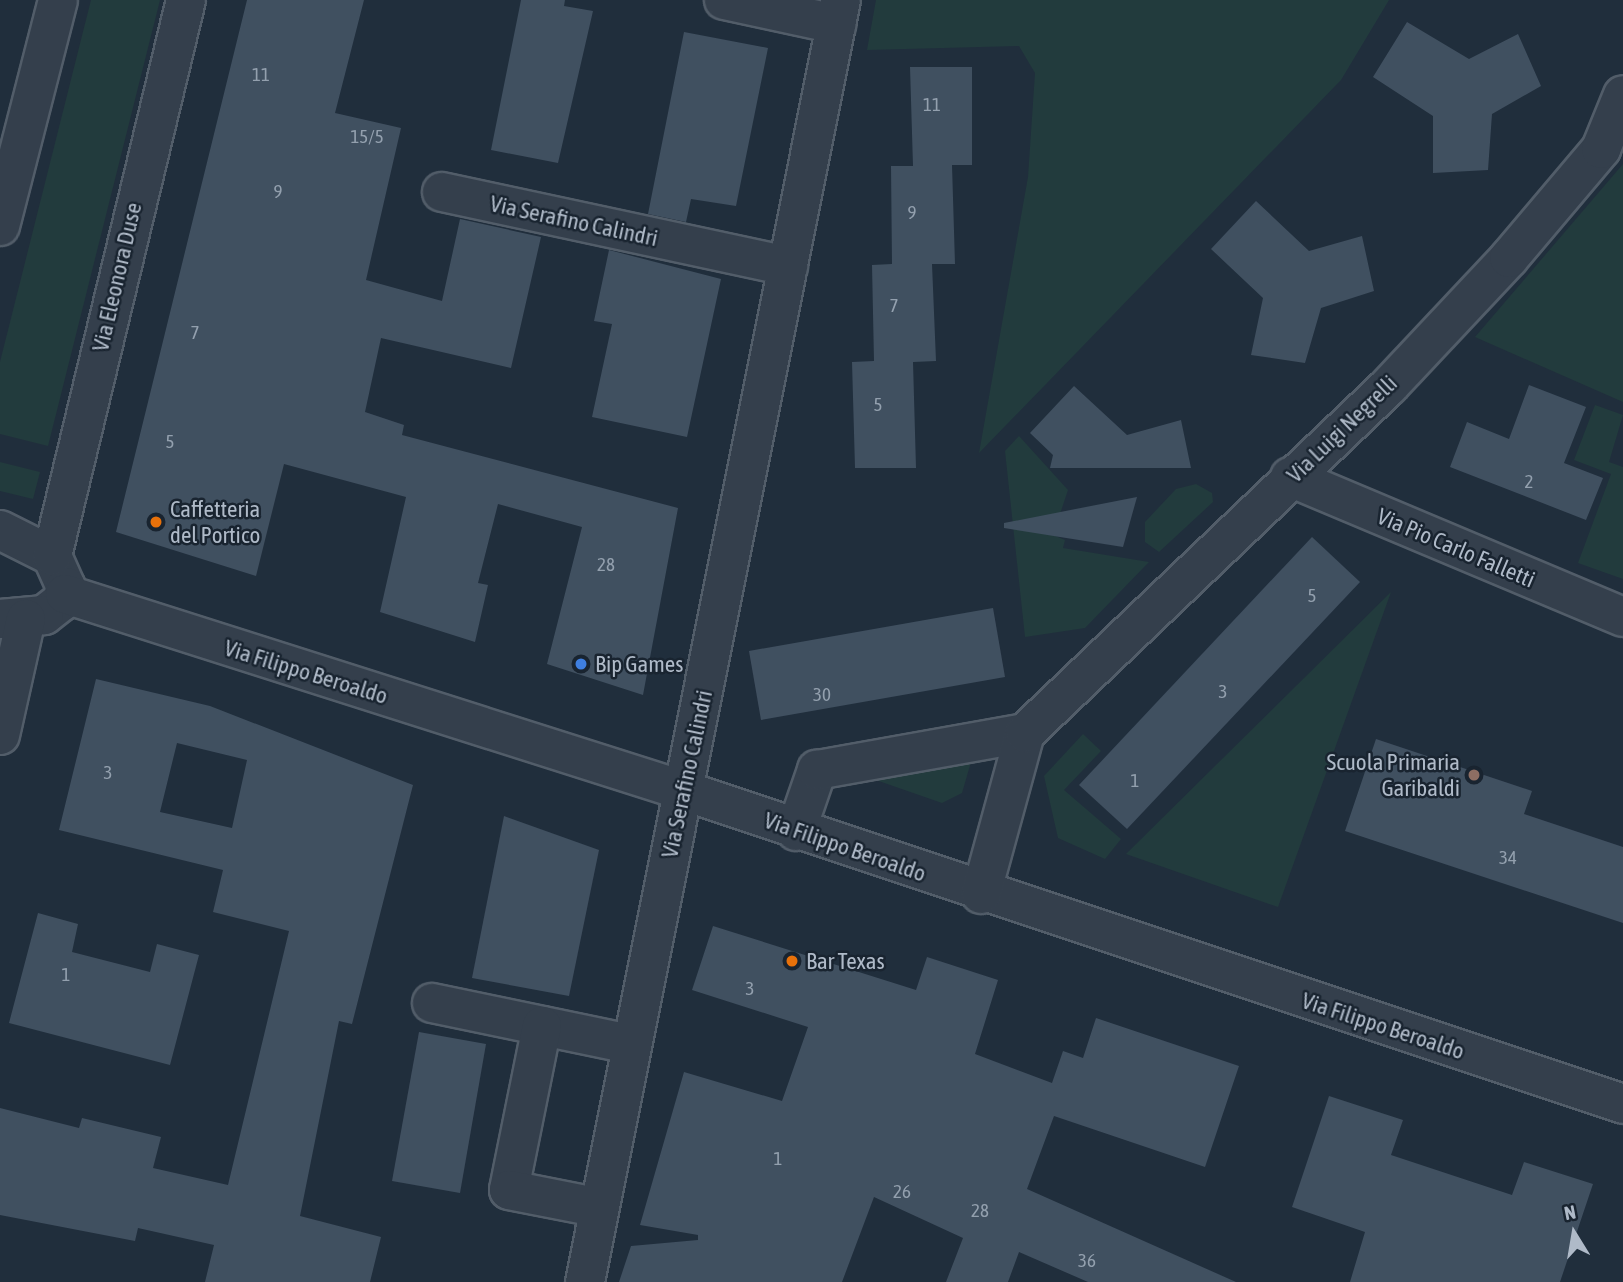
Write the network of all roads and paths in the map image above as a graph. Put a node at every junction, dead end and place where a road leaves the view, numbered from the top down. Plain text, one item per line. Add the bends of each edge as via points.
1 (58, 0) edge
2 (186, 0) edge
3 (724, 0) edge
4 (839, 12) edge
5 (1623, 95) edge
6 (442, 192) dead end
7 (0, 226) edge
8 (788, 266) junction
9 (1290, 477) junction
10 (0, 530) edge
11 (52, 556) junction
12 (65, 594) junction
13 (1623, 617) edge
14 (13, 619) edge
15 (1025, 733) junction
16 (0, 735) edge
17 (685, 791) junction
18 (796, 831) junction
19 (981, 894) junction
20 (432, 1003) dead end
21 (542, 1026) junction
22 (630, 1044) junction
23 (1623, 1104) edge
24 (596, 1207) junction
25 (585, 1282) edge

1 - 7 street
2 - 11 street, Via Eleonora Duse
3 - 4 street
4 - 8 street, Via Serafino Calindri
5 - 9 street, Via Luigi Negrelli via 1601,149 1560,202 1389,386
6 - 8 street, Via Serafino Calindri
8 - 17 street, Via Serafino Calindri
9 - 13 street, Via Pio Carlo Falletti
9 - 15 street, Via Luigi Negrelli
10 - 11 street
11 - 12 street
12 - 14 street via 58,607
12 - 17 street, Via Filippo Beroaldo
14 - 16 street
15 - 18 street via 817,770
15 - 19 street
17 - 18 street, Via Filippo Beroaldo
17 - 22 street, Via Serafino Calindri
18 - 19 street, Via Filippo Beroaldo
19 - 23 street, Via Filippo Beroaldo
20 - 21 street
21 - 22 street
21 - 24 street via 509,1190
22 - 24 street, Via Serafino Calindri
24 - 25 street, Via Serafino Calindri

